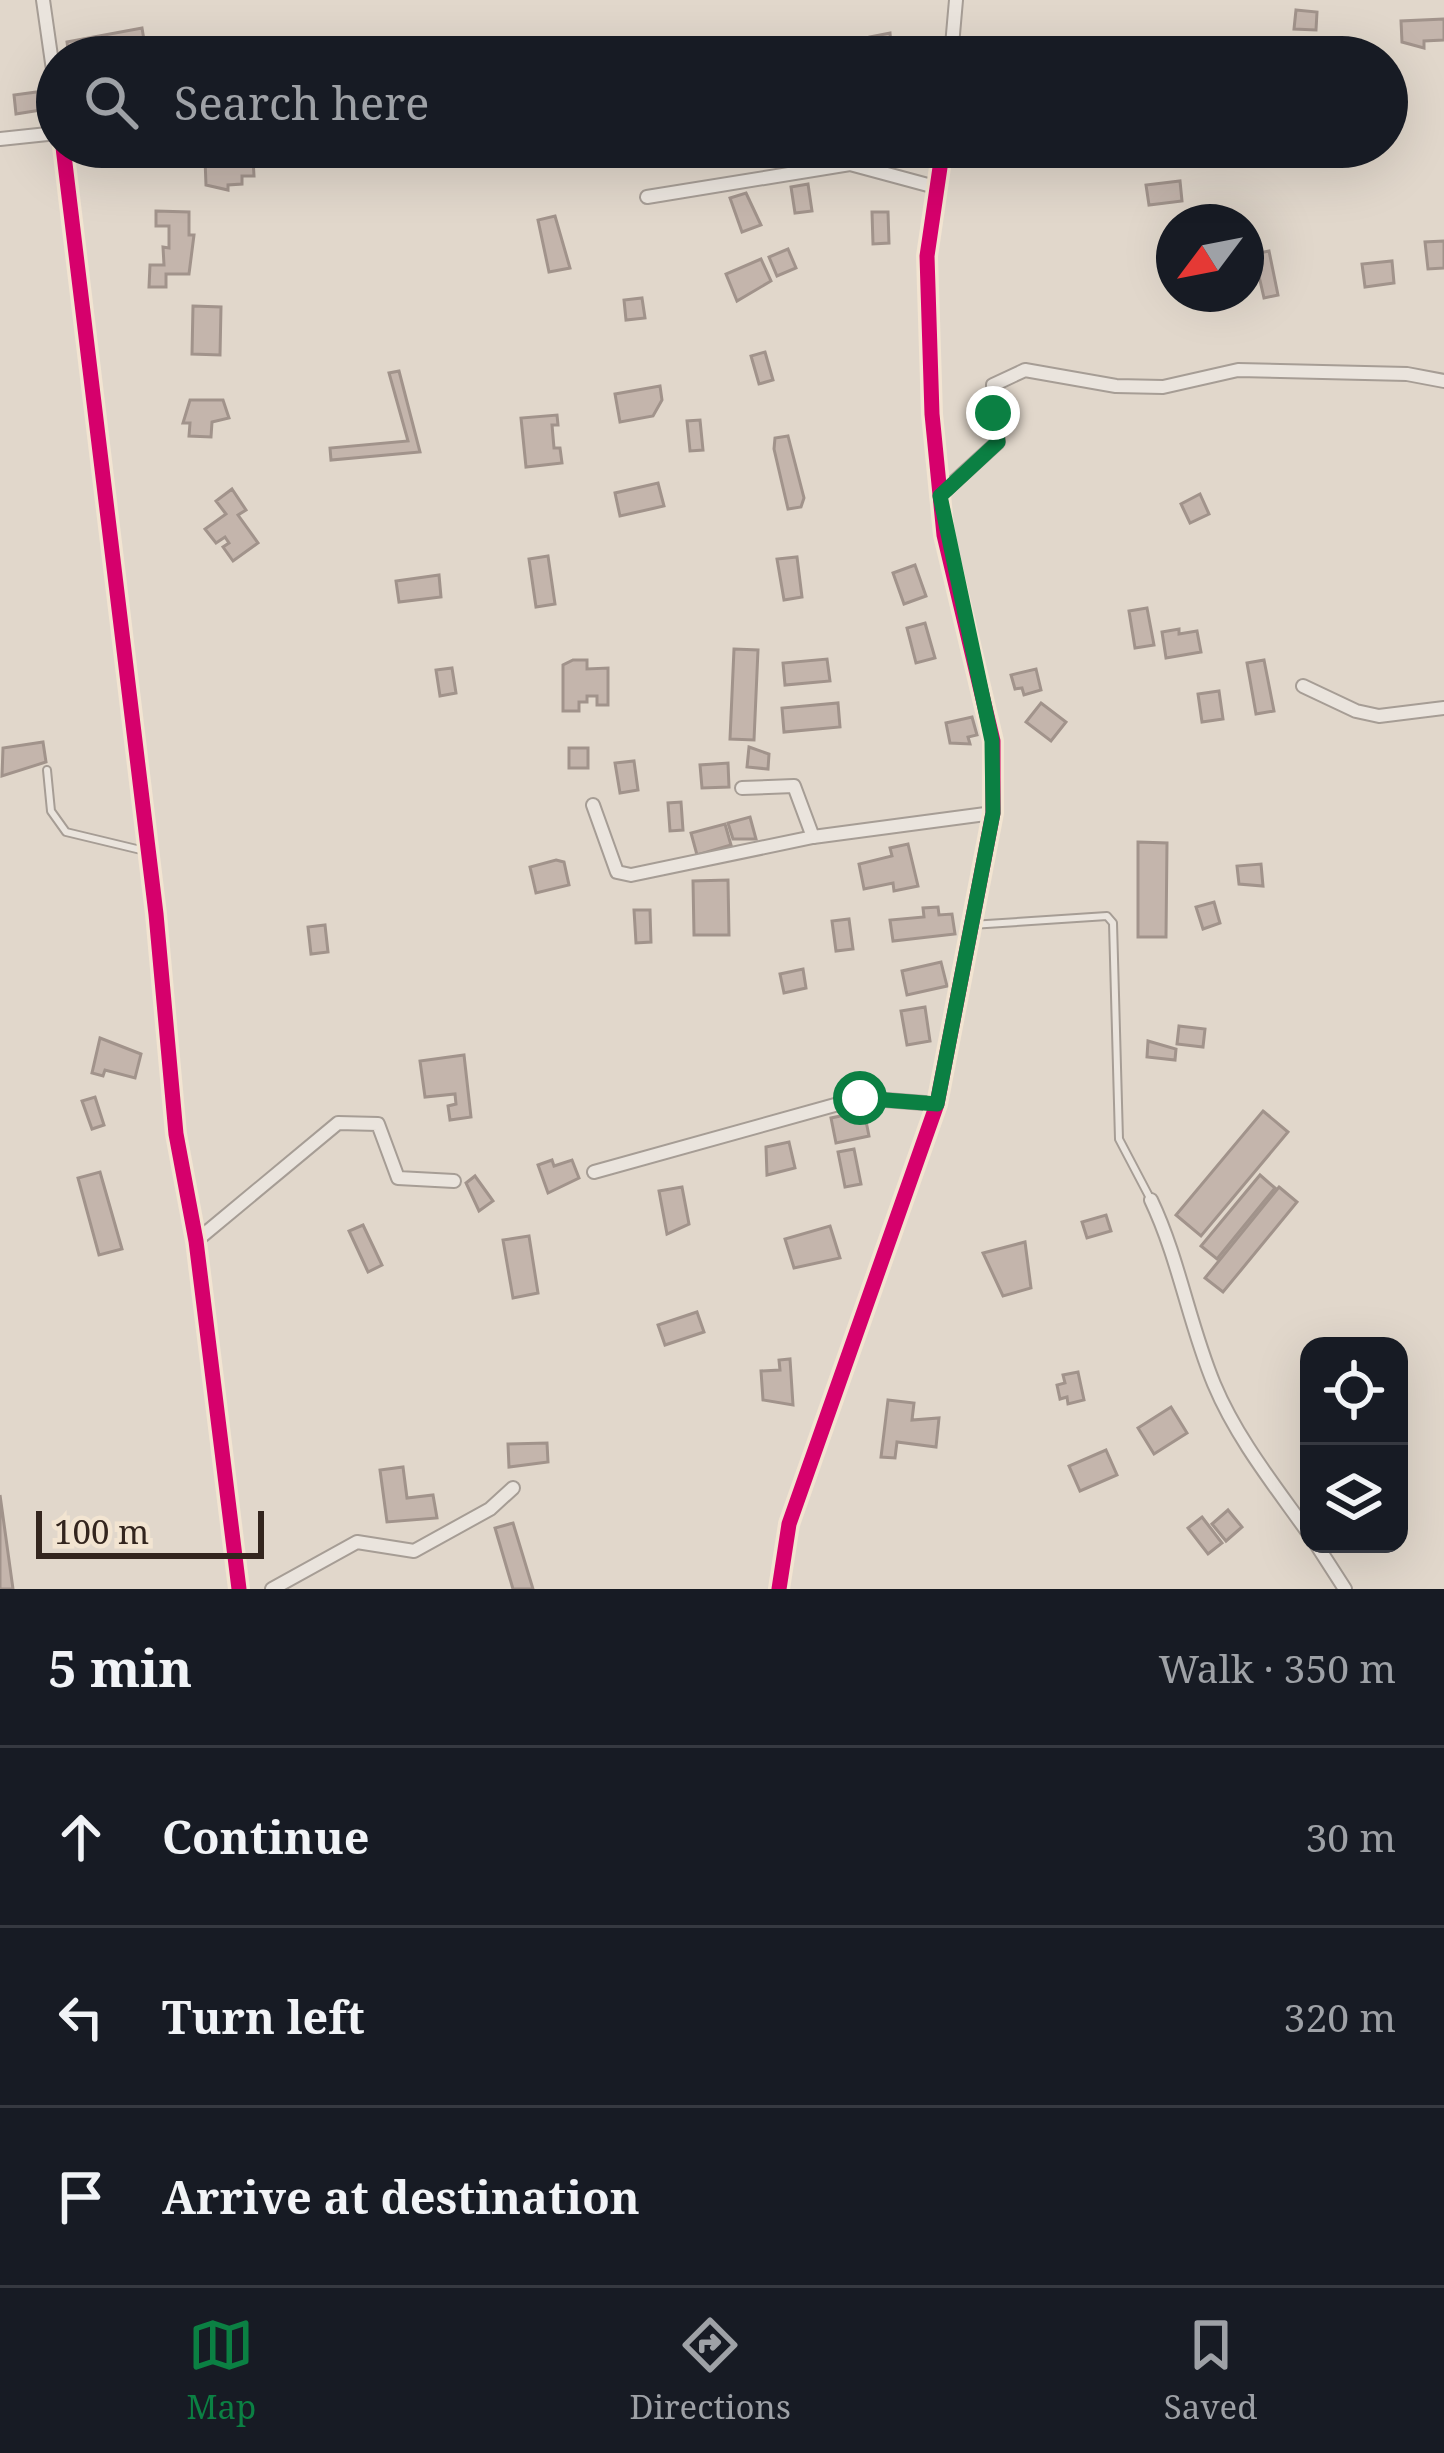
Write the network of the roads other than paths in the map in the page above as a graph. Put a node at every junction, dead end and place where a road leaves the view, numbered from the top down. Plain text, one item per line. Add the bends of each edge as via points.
1 (43, 0) edge
2 (956, 0) edge
3 (48, 36) edge
4 (953, 36) edge
5 (36, 135) edge
6 (0, 139) edge
7 (66, 168) edge
8 (825, 168) edge
9 (865, 168) edge
10 (941, 168) edge
11 (939, 188) junction
12 (647, 197) dead end
13 (1444, 382) edge
14 (940, 496) junction
15 (1304, 686) dead end
16 (1444, 708) edge
17 (46, 770) dead end
18 (742, 788) dead end
19 (593, 806) dead end
20 (993, 813) junction
21 (813, 837) junction
22 (148, 852) junction
23 (968, 926) junction
24 (937, 1104) junction
25 (594, 1172) dead end
26 (454, 1180) dead end
27 (1150, 1200) joint
28 (196, 1241) junction
29 (513, 1488) dead end
30 (1300, 1521) edge
31 (1322, 1553) edge
32 (239, 1589) edge
33 (272, 1589) edge
34 (779, 1589) edge
35 (1345, 1589) edge

1 - 3 street
2 - 4 street
5 - 6 street
7 - 22 street
8 - 12 street
9 - 11 street
10 - 11 street
11 - 14 street via 927,256
13 - 14 street via 1238,370 1163,387 1116,386 1025,370 993,386 998,442
14 - 20 street via 992,741
15 - 16 street via 1379,716
17 - 22 lane via 51,811 66,832
18 - 21 street via 794,786
19 - 21 street via 617,872 631,875
20 - 21 street
20 - 23 street
22 - 28 street via 176,1135
23 - 24 street
23 - 27 lane via 1107,916 1113,923 1119,1139
24 - 25 street via 860,1098
24 - 34 street via 789,1524
26 - 28 street via 404,1180 394,1174 378,1124 338,1123
27 - 30 street via 1214,1383
28 - 32 street
29 - 33 street via 414,1551 357,1542
31 - 35 street

